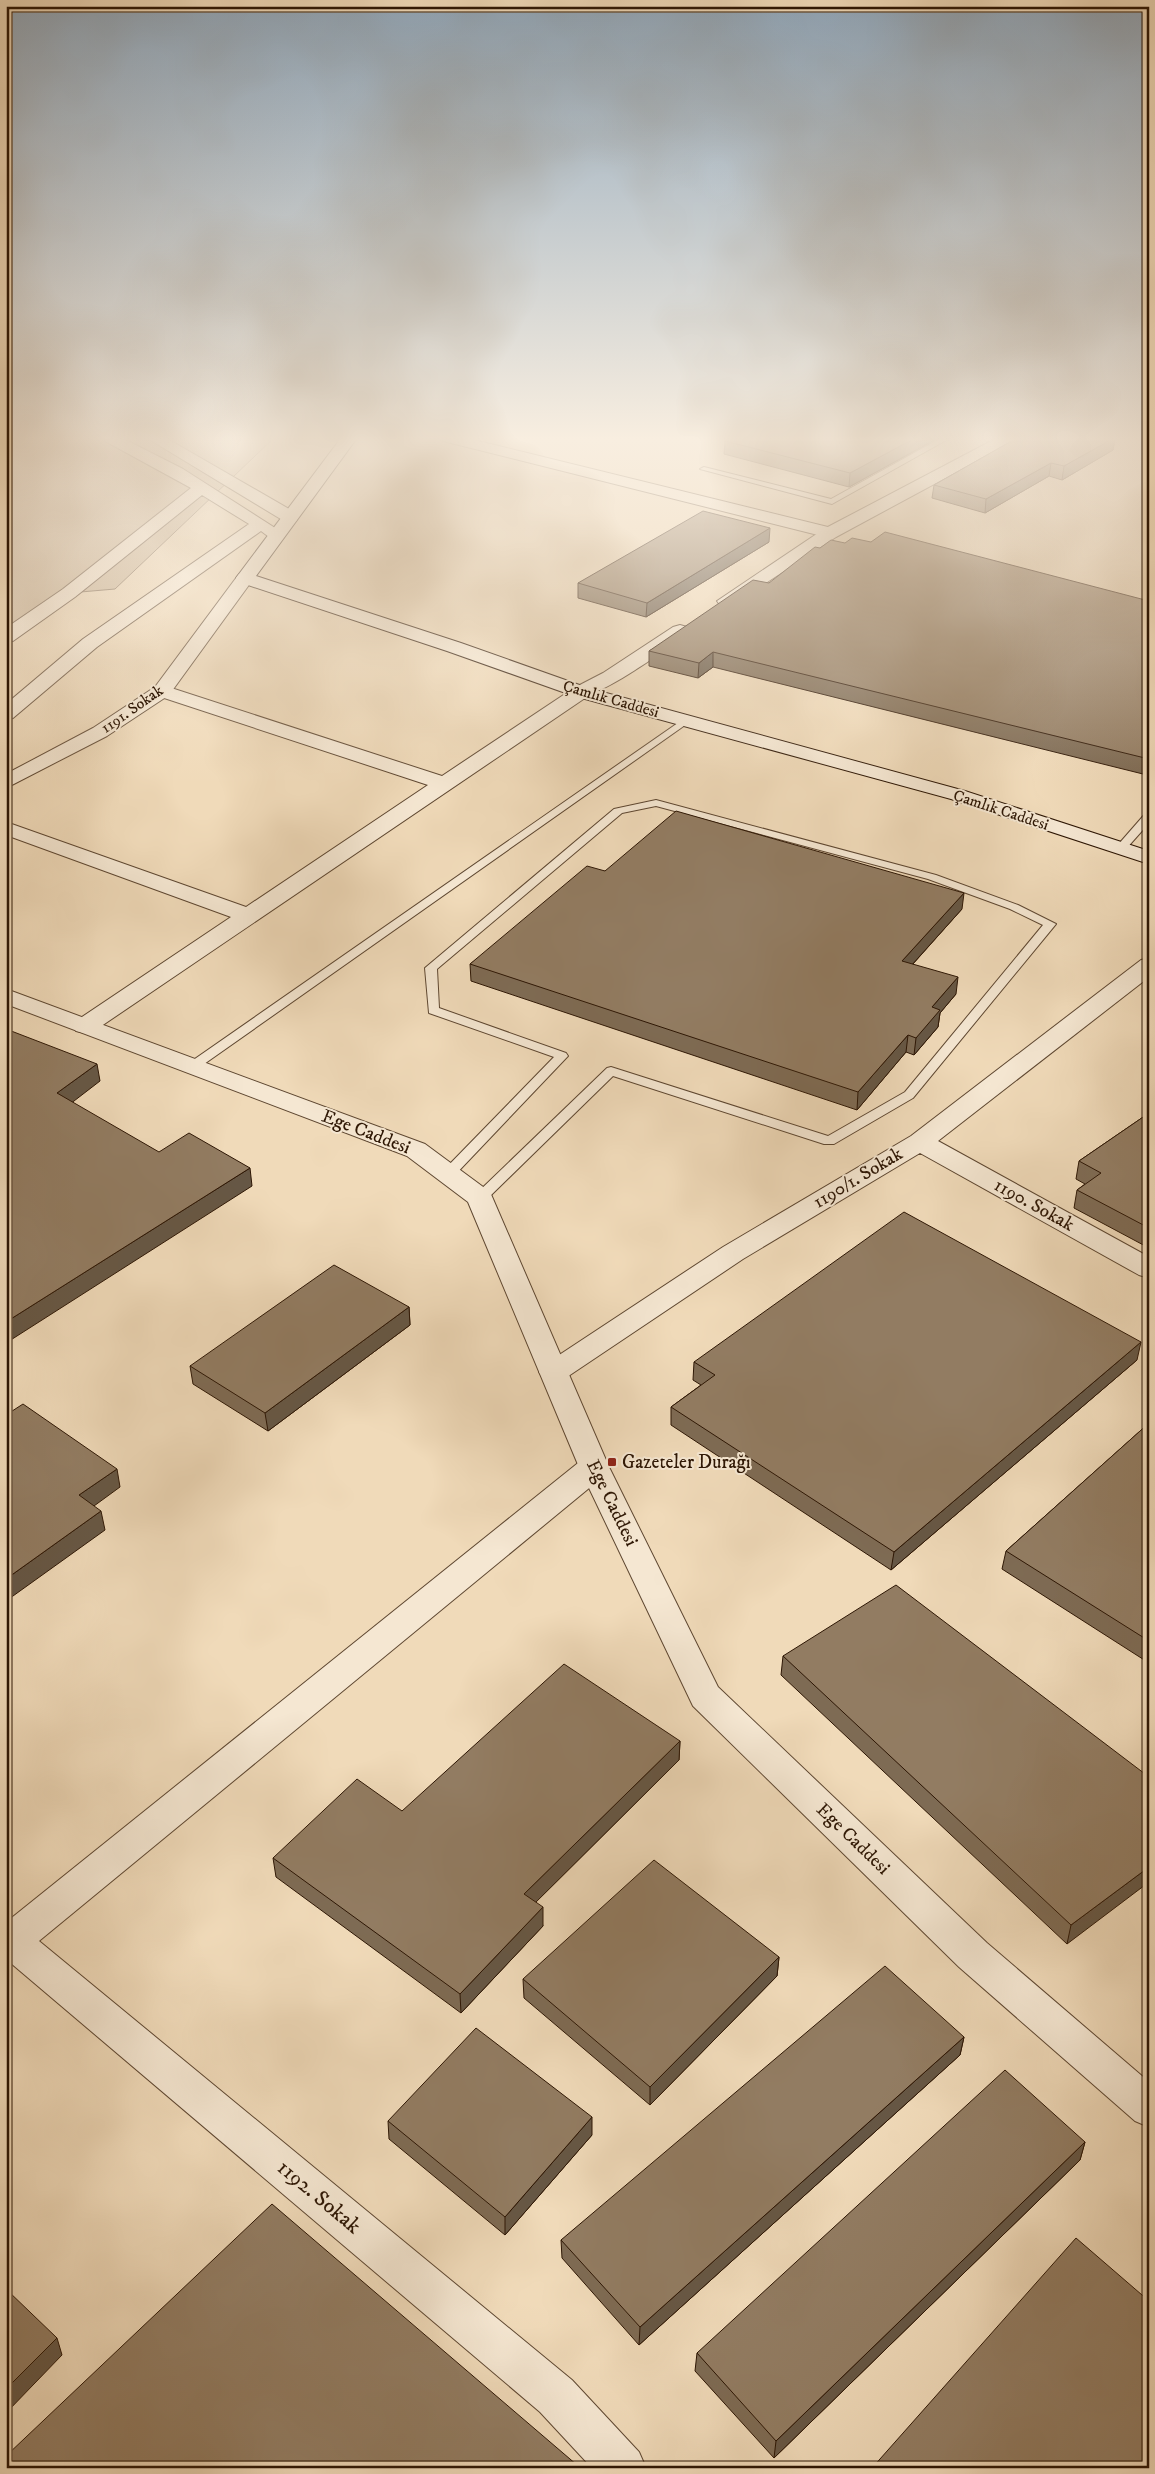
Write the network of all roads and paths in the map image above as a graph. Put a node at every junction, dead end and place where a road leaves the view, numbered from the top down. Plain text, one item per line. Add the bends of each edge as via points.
1 (119, 553) edge
2 (218, 553) edge
3 (263, 553) edge
4 (799, 553) edge
5 (245, 578) junction
6 (716, 608) edge
7 (692, 624) edge
8 (6, 637) edge
9 (162, 691) junction
10 (582, 692) junction
11 (6, 714) edge
12 (685, 721) junction
13 (6, 782) edge
14 (445, 784) junction
15 (1149, 816) edge
16 (6, 828) edge
17 (1120, 848) junction
18 (1149, 858) edge
19 (249, 916) junction
20 (1149, 965) edge
21 (6, 996) edge
22 (85, 1026) junction
23 (193, 1066) junction
24 (920, 1142) junction
25 (447, 1175) junction
26 (480, 1198) junction
27 (1149, 1269) edge
28 (554, 1372) junction
29 (594, 1467) junction
30 (9, 1939) edge
31 (1149, 2108) edge
32 (623, 2468) edge

1 - 8 street
2 - 11 street via 90,643
3 - 5 street
4 - 6 street
5 - 9 street, 1191. Sokak
5 - 10 street, Çamlık Caddesi
7 - 10 street
9 - 13 street, 1191. Sokak via 100,732
9 - 14 street
10 - 12 street, Çamlık Caddesi
10 - 14 street
12 - 17 street, Çamlık Caddesi via 958,795
12 - 23 lane
14 - 19 street
15 - 17 lane
16 - 19 street
17 - 18 street, Çamlık Caddesi
19 - 22 street
20 - 24 street, 1190/1. Sokak
21 - 22 street, Ege Caddesi
22 - 23 street, Ege Caddesi
23 - 25 street, Ege Caddesi via 416,1150
24 - 27 street, 1190. Sokak
24 - 28 street, 1190/1. Sokak via 732,1253
25 - 26 street, Ege Caddesi
25 - 26 lane via 562,1056 434,1010 431,968 618,811 656,803 932,877 1050,924 909,1095 830,1141 611,1071
26 - 28 street, Ege Caddesi
28 - 29 street, Ege Caddesi
29 - 30 street
29 - 31 street, Ege Caddesi via 705,1696 973,1955
30 - 32 street, 1192. Sokak via 556,2396

